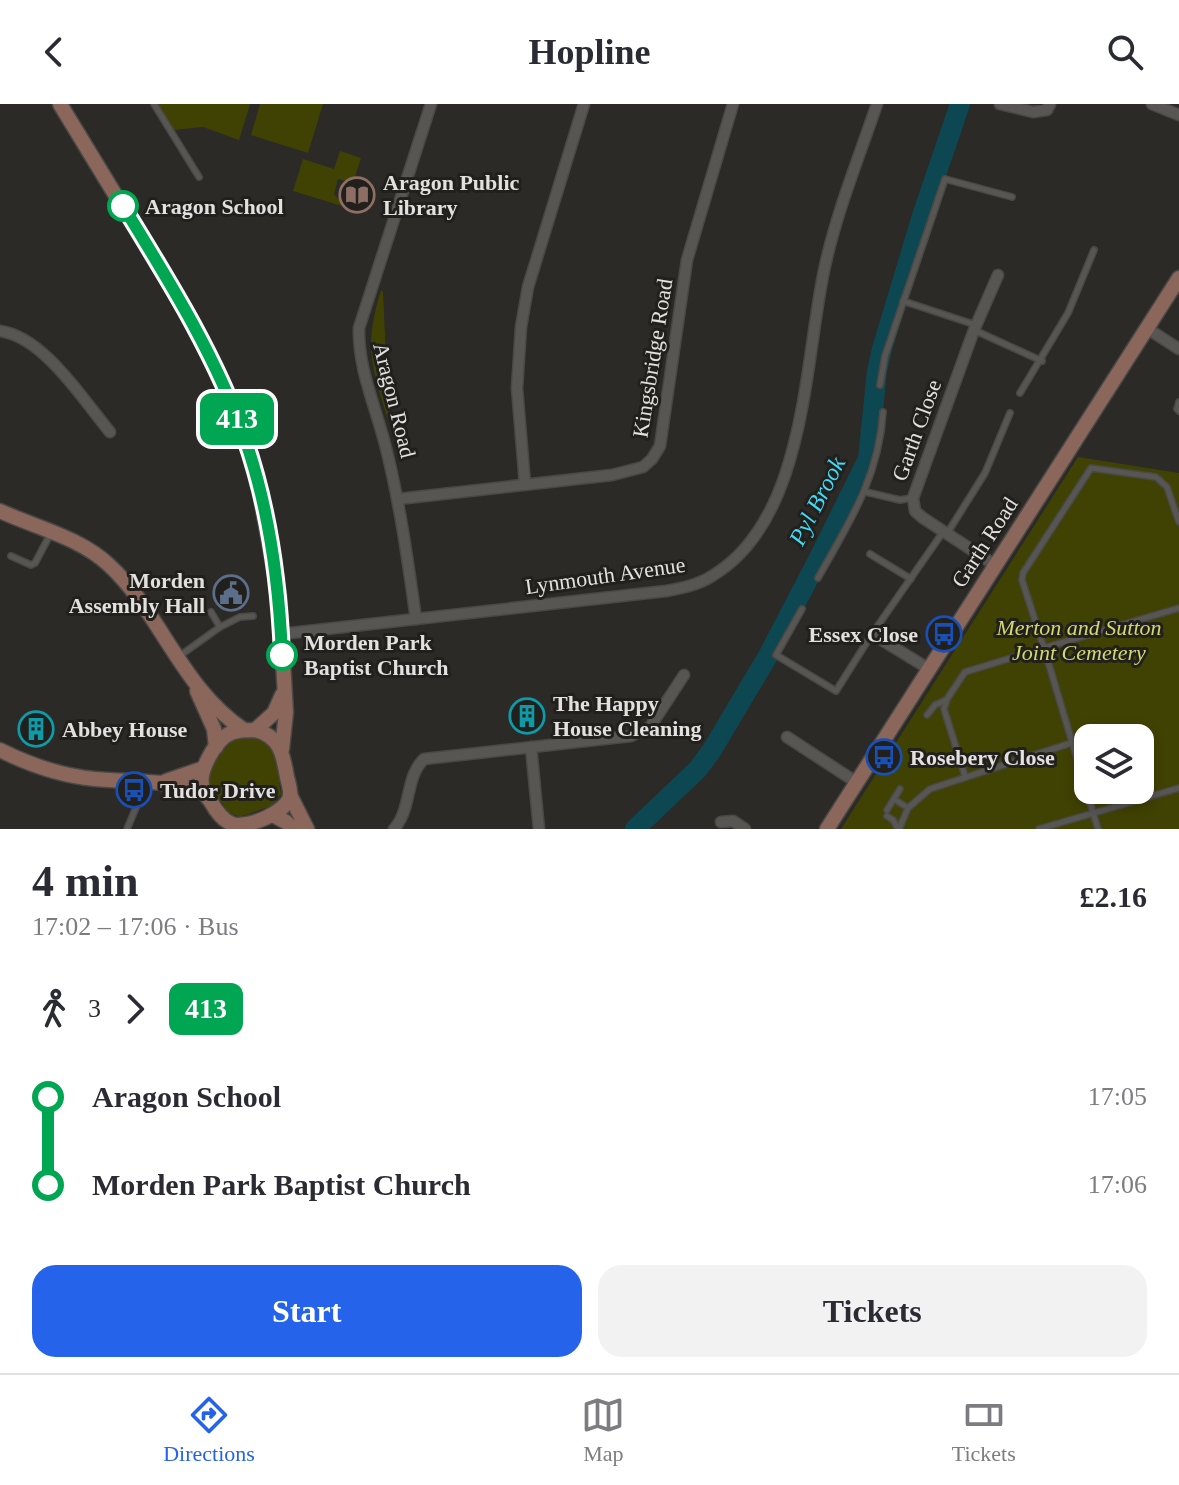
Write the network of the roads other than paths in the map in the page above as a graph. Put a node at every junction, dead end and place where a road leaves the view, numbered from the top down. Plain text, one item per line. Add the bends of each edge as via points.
1 (60, 104) edge
2 (154, 104) edge
3 (431, 104) edge
4 (584, 104) edge
5 (733, 104) edge
6 (877, 104) edge
7 (1000, 104) edge
8 (1050, 104) edge
9 (1152, 104) edge
10 (1179, 115) edge
11 (199, 177) dead end
12 (1012, 197) dead end
13 (1094, 250) dead end
14 (998, 275) dead end
15 (1179, 278) edge
16 (903, 301) junction
17 (975, 328) junction
18 (1148, 329) junction
19 (0, 331) edge
20 (1179, 349) edge
21 (1042, 361) junction
22 (880, 385) dead end
23 (1020, 393) dead end
24 (1179, 402) edge
25 (1179, 411) edge
26 (883, 412) dead end
27 (1010, 413) dead end
28 (110, 432) dead end
29 (525, 484) junction
30 (866, 492) junction
31 (913, 498) junction
32 (398, 499) junction
33 (0, 511) edge
34 (1179, 522) edge
35 (52, 532) junction
36 (945, 533) junction
37 (870, 554) dead end
38 (11, 556) dead end
39 (995, 565) junction
40 (818, 578) dead end
41 (911, 579) junction
42 (1179, 608) edge
43 (802, 609) dead end
44 (211, 612) dead end
45 (253, 616) dead end
46 (416, 619) junction
47 (220, 627) junction
48 (281, 634) junction
49 (872, 634) junction
50 (1044, 648) junction
51 (177, 658) junction
52 (929, 669) junction
53 (684, 675) dead end
54 (193, 681) junction
55 (283, 690) junction
56 (947, 699) junction
57 (927, 715) dead end
58 (250, 730) junction
59 (787, 737) dead end
60 (1071, 743) junction
61 (216, 747) junction
62 (531, 747) junction
63 (282, 749) junction
64 (0, 750) edge
65 (204, 768) junction
66 (965, 776) junction
67 (145, 781) junction
68 (166, 781) junction
69 (856, 782) junction
70 (1179, 788) edge
71 (900, 789) dead end
72 (205, 794) junction
73 (290, 795) junction
74 (894, 799) junction
75 (908, 808) junction
76 (216, 811) junction
77 (1093, 814) junction
78 (273, 815) junction
79 (721, 822) dead end
80 (238, 827) edge
81 (127, 829) edge
82 (216, 829) edge
83 (294, 829) edge
84 (307, 829) edge
85 (394, 829) edge
86 (539, 829) edge
87 (745, 829) edge
88 (827, 829) edge
89 (898, 829) edge
90 (1039, 829) edge
91 (1098, 829) edge

1 - 48 street via 186,311 238,421 273,551
2 - 11 lane
3 - 32 street, Aragon Road via 359,328 361,363
4 - 29 street via 528,287 521,327 517,388
5 - 29 street, Kingsbridge Road via 687,260 657,453 643,467 625,473
6 - 46 street, Lynmouth Avenue via 825,264 808,384 783,480 739,554 711,577 666,591
7 - 8 street via 1033,112 1047,110
9 - 10 street
12 - 16 lane via 945,179
13 - 21 lane
14 - 17 street, Garth Close
15 - 18 street, Garth Road
16 - 17 lane
16 - 22 lane
17 - 21 lane
17 - 31 street, Garth Close
18 - 20 street
18 - 39 street, Garth Road
19 - 28 street via 43,353
21 - 23 lane
24 - 25 lane
26 - 30 lane
27 - 36 lane via 985,473
29 - 32 street, Kingsbridge Road
30 - 31 lane
30 - 40 lane
31 - 36 street, Garth Close via 915,511
32 - 46 street, Aragon Road
33 - 35 street
34 - 50 lane via 1167,487 1156,477 1091,468 1023,573
35 - 38 lane via 35,563
35 - 51 street via 111,566
36 - 39 street, Garth Close
36 - 41 lane
37 - 41 lane
39 - 52 street, Garth Road
41 - 49 lane
42 - 50 lane
43 - 49 lane via 776,655 836,691
44 - 47 lane
45 - 47 lane
46 - 48 street, Lynmouth Avenue
47 - 51 lane
48 - 55 street
49 - 52 street
50 - 56 lane via 965,672
50 - 60 lane
51 - 54 street
52 - 69 street, Garth Road
53 - 62 street via 642,733
54 - 58 street via 222,713
54 - 61 street via 214,729
55 - 58 street via 274,713
55 - 63 street
56 - 57 lane
56 - 66 lane via 944,709
58 - 61 street via 224,737
58 - 63 street via 274,739
59 - 69 street
60 - 66 lane
60 - 77 lane
61 - 65 street
62 - 85 street via 424,759
62 - 86 street
63 - 73 street
64 - 67 street via 71,775
65 - 68 street
65 - 72 street
66 - 75 lane via 930,789
67 - 68 street
67 - 81 lane
68 - 72 street
69 - 88 street, Garth Road
70 - 77 lane
71 - 74 lane
72 - 76 street
73 - 78 street
73 - 84 street
74 - 75 lane
74 - 89 lane via 887,813
75 - 89 lane
76 - 80 street
76 - 82 street
77 - 90 lane
77 - 91 lane
78 - 80 street
78 - 83 street
79 - 87 street via 733,821

